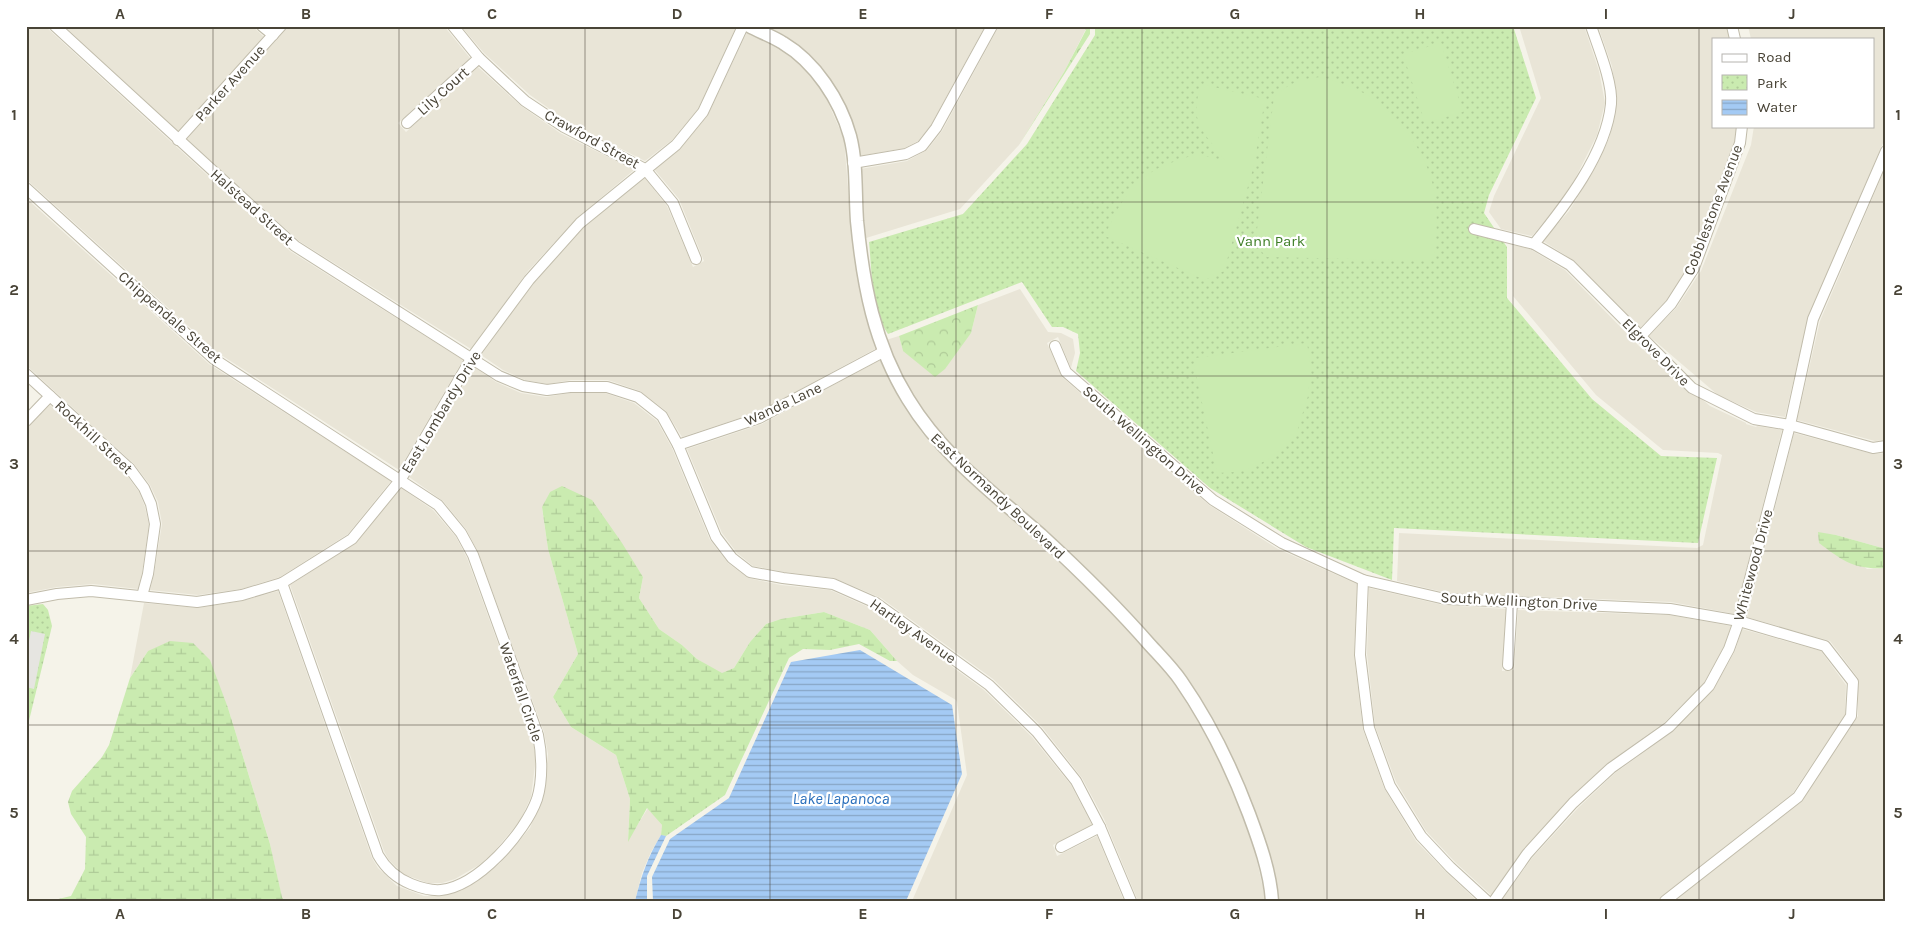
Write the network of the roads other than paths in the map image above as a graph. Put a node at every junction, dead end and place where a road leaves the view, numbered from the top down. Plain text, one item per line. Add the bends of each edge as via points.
1 (54, 26) edge
2 (262, 26) edge
3 (281, 26) edge
4 (453, 26) edge
5 (743, 26) edge
6 (749, 26) edge
7 (992, 26) edge
8 (1591, 26) edge
9 (273, 36) junction
10 (479, 58) junction
11 (407, 123) dead end
12 (1742, 128) edge
13 (178, 140) junction
14 (1886, 151) edge
15 (854, 163) junction
16 (645, 169) junction
17 (26, 188) edge
18 (1474, 229) dead end
19 (1534, 244) junction
20 (696, 259) dead end
21 (1640, 337) junction
22 (1055, 346) dead end
23 (883, 352) junction
24 (472, 357) junction
25 (26, 374) edge
26 (50, 396) junction
27 (26, 421) edge
28 (1790, 425) junction
29 (678, 445) junction
30 (1886, 446) edge
31 (401, 479) junction
32 (1364, 580) junction
33 (282, 583) junction
34 (142, 596) junction
35 (26, 600) edge
36 (1512, 603) junction
37 (1739, 621) junction
38 (1508, 664) dead end
39 (1100, 828) junction
40 (1061, 847) dead end
41 (1131, 901) edge
42 (1272, 901) edge
43 (1487, 901) edge
44 (1494, 901) edge
45 (1665, 901) edge

1 - 13 street, Halstead Street
2 - 9 street
3 - 9 street, Parker Avenue
4 - 10 street, Crawford Street
5 - 16 street, East Lombardy Drive via 703,112 676,145
6 - 15 street, East Normandy Boulevard via 783,42 819,75 832,94 850,136
7 - 15 street via 936,128 922,146 906,154
8 - 19 street via 1606,69 1611,103 1603,136 1564,207
9 - 13 street, Parker Avenue
10 - 11 street, Lily Court
10 - 16 street, Crawford Street via 525,101 564,128
12 - 21 street, Cobblestone Avenue via 1740,143 1694,268 1671,304
13 - 24 street, Halstead Street via 295,246
14 - 28 street, Whitewood Drive via 1814,319
15 - 23 street, East Normandy Boulevard via 866,282
16 - 20 street via 673,202
16 - 24 street, East Lombardy Drive via 580,223 529,280
17 - 31 street, Chippendale Street via 214,359
18 - 19 street, Elgrove Drive
19 - 21 street, Elgrove Drive via 1570,265
21 - 28 street, Elgrove Drive via 1692,388 1754,419
22 - 32 street, South Wellington Drive via 1066,372 1214,500 1282,543
23 - 29 street, Wanda Lane via 760,418
23 - 42 street, East Normandy Boulevard via 927,429 962,466 1044,538 1127,618 1180,679 1218,740 1241,794 1261,846
24 - 29 street, Hartley Avenue via 499,376 522,386 547,390 607,386 638,397 662,416
24 - 31 street, East Lombardy Drive
25 - 26 street, Rockhill Street
26 - 27 street
26 - 34 street, Rockhill Street via 130,469 144,488 155,524
28 - 30 street, Elgrove Drive via 1873,448
28 - 37 street, Whitewood Drive
29 - 39 street, Hartley Avenue via 716,537 732,558 750,572 833,584 876,603 981,679 1037,732 1076,781
31 - 33 street, East Lombardy Drive via 352,539
31 - 33 street, Waterfall Circle via 438,505 461,533 538,735 542,756 537,798 526,824 482,870 457,885 427,890 399,879 384,864 378,855
32 - 36 street, South Wellington Drive via 1445,599
32 - 43 street via 1360,655 1369,728 1390,786 1421,836
33 - 34 street, East Lombardy Drive via 242,595 197,602
34 - 35 street, East Lombardy Drive via 91,591
36 - 37 street, South Wellington Drive via 1670,608
36 - 38 street
37 - 44 street, Whitewood Drive via 1729,649 1709,686 1669,727 1611,768 1574,803 1527,854
37 - 45 street, South Wellington Drive via 1825,646 1853,682 1851,716 1798,797
39 - 40 street
39 - 41 street, Hartley Avenue

